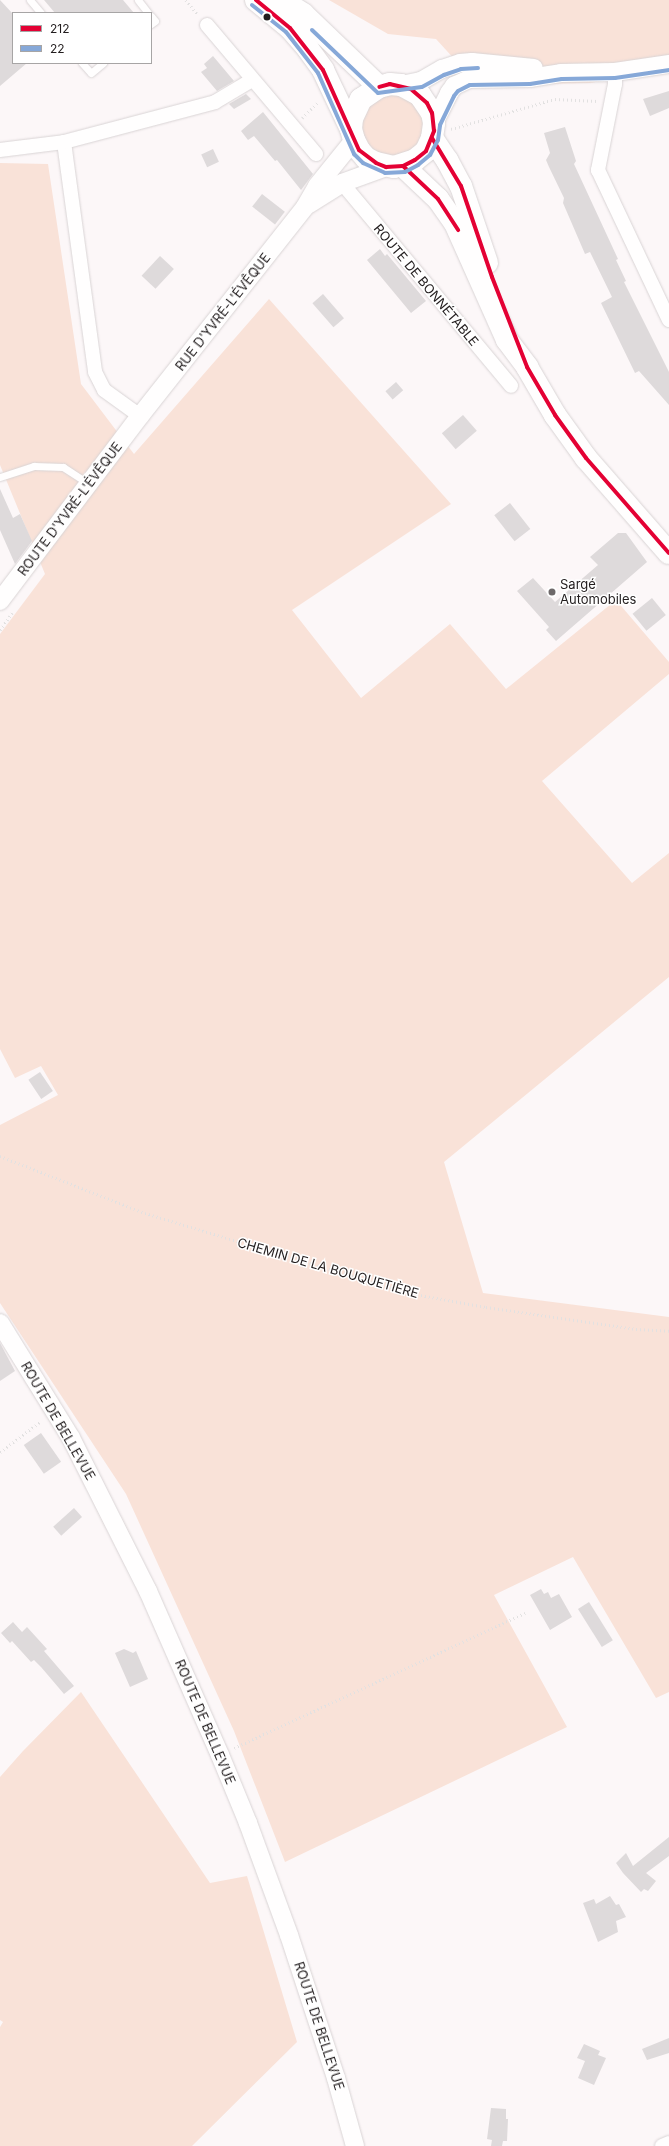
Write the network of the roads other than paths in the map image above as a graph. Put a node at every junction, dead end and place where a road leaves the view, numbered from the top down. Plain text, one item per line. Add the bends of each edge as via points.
1 (30, 0) edge
2 (138, 0) edge
3 (256, 0) edge
4 (281, 0) edge
5 (40, 12) edge
6 (147, 12) edge
7 (207, 25) road end
8 (83, 64) edge
9 (102, 64) edge
10 (669, 64) edge
11 (615, 72) junction
12 (561, 73) junction
13 (252, 80) junction
14 (401, 85) junction
15 (378, 87) junction
16 (437, 131) junction
17 (352, 134) junction
18 (64, 142) junction
19 (0, 150) edge
20 (316, 154) dead end
21 (394, 166) junction
22 (342, 183) junction
23 (305, 207) junction
24 (669, 320) edge
25 (527, 367) junction
26 (511, 386) dead end
27 (140, 416) junction
28 (0, 477) edge
29 (89, 484) junction
30 (669, 553) edge
31 (0, 601) edge
32 (0, 1323) edge
33 (669, 2143) edge
34 (355, 2146) edge
35 (662, 2146) edge

1 - 5 lane
2 - 6 lane
3 - 17 main road via 290,28 308,49 323,70
4 - 15 main road via 303,14
7 - 13 street
8 - 9 lane via 91,73
10 - 11 street
11 - 12 street
11 - 24 street via 615,84 598,170
12 - 14 street via 529,67 472,62 460,63 442,69 421,81
12 - 16 street via 530,78 469,79 454,86 449,92
13 - 18 street via 215,102
13 - 20 street
14 - 15 main road
14 - 16 main road via 416,92 427,103
15 - 17 main road via 361,99 352,118
16 - 21 main road via 426,151 415,160
16 - 25 main road via 447,160 461,186 492,278
17 - 21 main road via 359,150 366,158
17 - 23 street
18 - 19 street
18 - 27 street via 95,372 104,390
21 - 22 street
21 - 25 main road via 438,199 455,223 507,340
22 - 23 street
22 - 26 street, ROUTE DE BONNÉTABLE
23 - 27 street, RUE D'YVRÉ-L'ÉVÊQUE
25 - 30 main road via 555,415 586,458
27 - 29 street, ROUTE D'YVRÉ-L'ÉVÊQUE
28 - 29 lane via 34,466 63,467
29 - 31 street, ROUTE D'YVRÉ-L'ÉVÊQUE
32 - 34 street, ROUTE DE BELLEVUE via 71,1438 148,1591 220,1755 289,1935 336,2078
33 - 35 street

